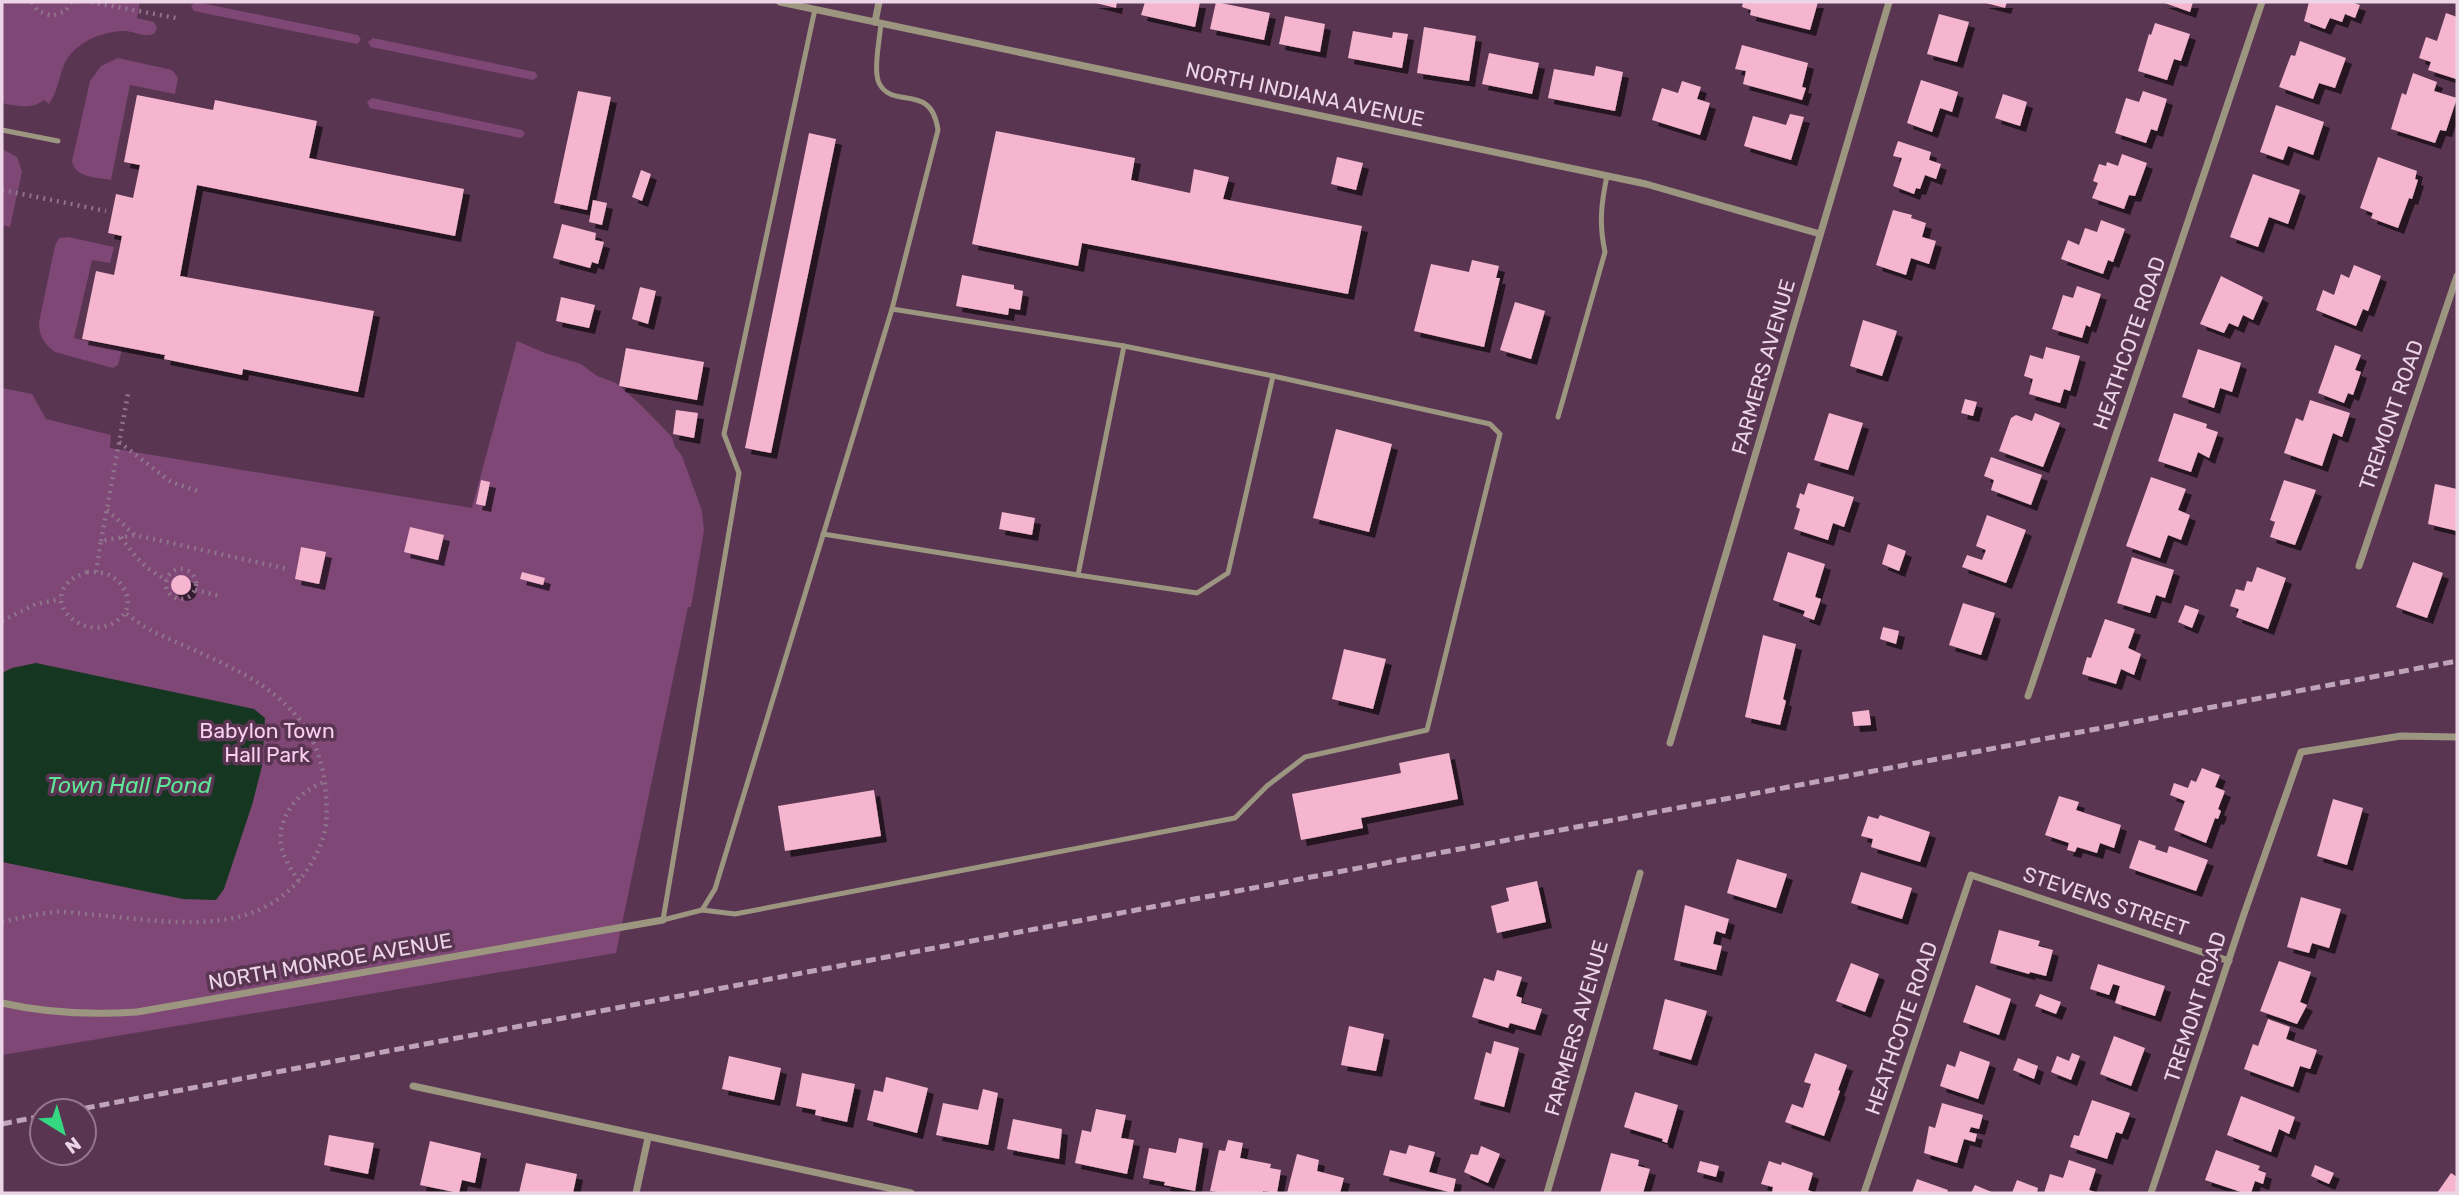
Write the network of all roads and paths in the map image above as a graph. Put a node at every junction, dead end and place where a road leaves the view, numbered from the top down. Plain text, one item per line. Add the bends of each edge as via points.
1 (32, 2) edge
2 (71, 2) edge
3 (91, 2) edge
4 (780, 2) edge
5 (879, 2) edge
6 (1889, 2) edge
7 (2262, 2) edge
8 (815, 9) junction
9 (176, 18) dead end
10 (878, 22) junction
11 (2, 130) edge
12 (58, 141) dead end
13 (1607, 176) junction
14 (2, 190) edge
15 (106, 211) dead end
16 (1821, 234) junction
17 (2457, 276) edge
18 (892, 309) junction
19 (1124, 346) junction
20 (1273, 376) junction
21 (128, 394) dead end
22 (1558, 416) dead end
23 (119, 442) junction
24 (201, 492) dead end
25 (107, 510) junction
26 (824, 534) junction
27 (135, 535) junction
28 (121, 537) junction
29 (101, 541) junction
30 (2359, 566) dead end
31 (288, 569) dead end
32 (96, 572) junction
33 (1078, 575) junction
34 (167, 580) junction
35 (195, 590) junction
36 (220, 596) dead end
37 (61, 599) junction
38 (125, 613) junction
39 (2, 621) edge
40 (2028, 696) dead end
41 (2457, 737) edge
42 (1670, 743) dead end
43 (324, 782) junction
44 (1640, 873) dead end
45 (1971, 875) joint
46 (299, 881) junction
47 (702, 909) junction
48 (663, 919) junction
49 (2, 922) edge
50 (2229, 961) junction
51 (2, 1003) edge
52 (412, 1086) dead end
53 (648, 1138) junction
54 (636, 1193) edge
55 (911, 1193) edge
56 (1547, 1193) edge
57 (1864, 1193) edge
58 (2151, 1193) edge

1 - 2 path via 38,11 52,16 66,11
3 - 9 path
4 - 8 street, NORTH INDIANA AVENUE
5 - 10 street
6 - 16 street, FARMERS AVENUE
7 - 40 street, HEATHCOTE ROAD
8 - 10 street, NORTH INDIANA AVENUE
8 - 48 lane via 724,434 739,473
10 - 13 street, NORTH INDIANA AVENUE
10 - 18 lane via 880,84 889,94 920,100 932,109 939,130
11 - 12 lane
13 - 16 street, NORTH INDIANA AVENUE
13 - 22 lane via 1600,230 1605,252
14 - 15 path
16 - 42 street, FARMERS AVENUE
17 - 30 street, TREMONT ROAD
18 - 19 lane
18 - 26 lane
19 - 20 lane
19 - 33 lane
20 - 33 lane via 1228,573 1197,593
20 - 47 lane via 1490,424 1500,434 1427,730 1305,757 1235,818 735,914
21 - 23 path
23 - 24 path via 171,482
23 - 25 path
25 - 27 path
25 - 29 path
26 - 33 lane
26 - 47 lane via 715,889
27 - 28 path
27 - 31 path
28 - 29 path
28 - 34 path via 136,558
29 - 32 path
32 - 37 path via 75,576 65,584
32 - 38 path via 111,575 120,583 129,605
34 - 35 path via 173,597 188,598
34 - 35 path via 177,570 187,570 194,576
35 - 36 path
37 - 38 path via 66,613 86,627 113,624
37 - 39 path via 36,604
38 - 43 path via 154,632 223,662 285,702 309,733 322,763
41 - 50 street, TREMONT ROAD via 2401,736 2301,752
43 - 46 path via 328,813 323,840
43 - 46 path via 312,786 288,808 281,828 286,862
44 - 56 street, FARMERS AVENUE
45 - 50 street, STEVENS STREET
45 - 57 street, HEATHCOTE ROAD
46 - 49 path via 259,911 233,918 170,921 57,912
47 - 48 lane
48 - 51 street, NORTH MONROE AVENUE via 159,1009 106,1014
50 - 58 street, TREMONT ROAD
52 - 53 street
53 - 54 street
53 - 55 street

